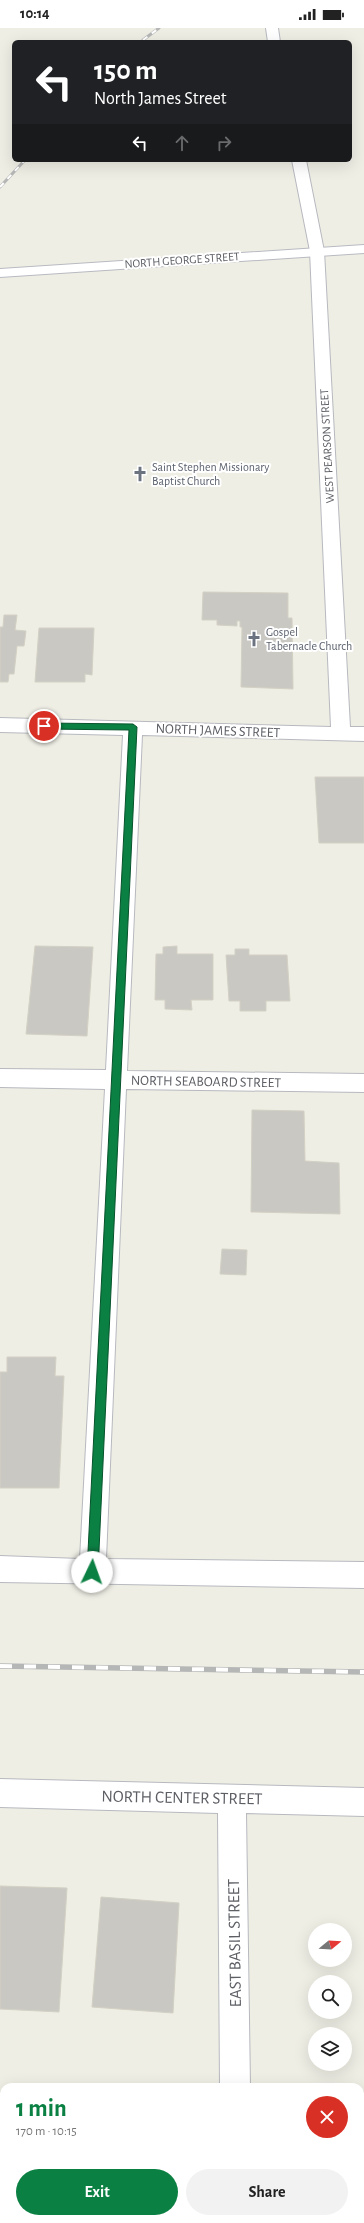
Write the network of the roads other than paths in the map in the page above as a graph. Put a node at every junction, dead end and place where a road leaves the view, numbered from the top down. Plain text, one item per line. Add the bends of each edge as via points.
1 (272, 28) edge
2 (274, 40) edge
3 (298, 162) edge
4 (364, 249) edge
5 (317, 251) junction
6 (0, 273) edge
7 (0, 725) edge
8 (133, 727) junction
9 (341, 734) junction
10 (364, 734) edge
11 (0, 1078) edge
12 (117, 1080) junction
13 (364, 1083) edge
14 (0, 1569) edge
15 (92, 1572) junction
16 (364, 1575) edge
17 (0, 1793) edge
18 (232, 1799) junction
19 (364, 1802) edge
20 (235, 2083) edge

1 - 2 street
3 - 5 street, WEST PEARSON STREET
4 - 5 street, NORTH GEORGE STREET
5 - 6 street, NORTH GEORGE STREET
5 - 9 street, WEST PEARSON STREET
7 - 8 street, NORTH JAMES STREET
8 - 9 street, NORTH JAMES STREET
8 - 12 street
9 - 10 street, NORTH JAMES STREET
11 - 12 street, NORTH SEABOARD STREET
12 - 13 street, NORTH SEABOARD STREET
12 - 15 street
14 - 15 street
15 - 16 street
17 - 18 street, NORTH CENTER STREET
18 - 19 street, NORTH CENTER STREET
18 - 20 street, EAST BASIL STREET

